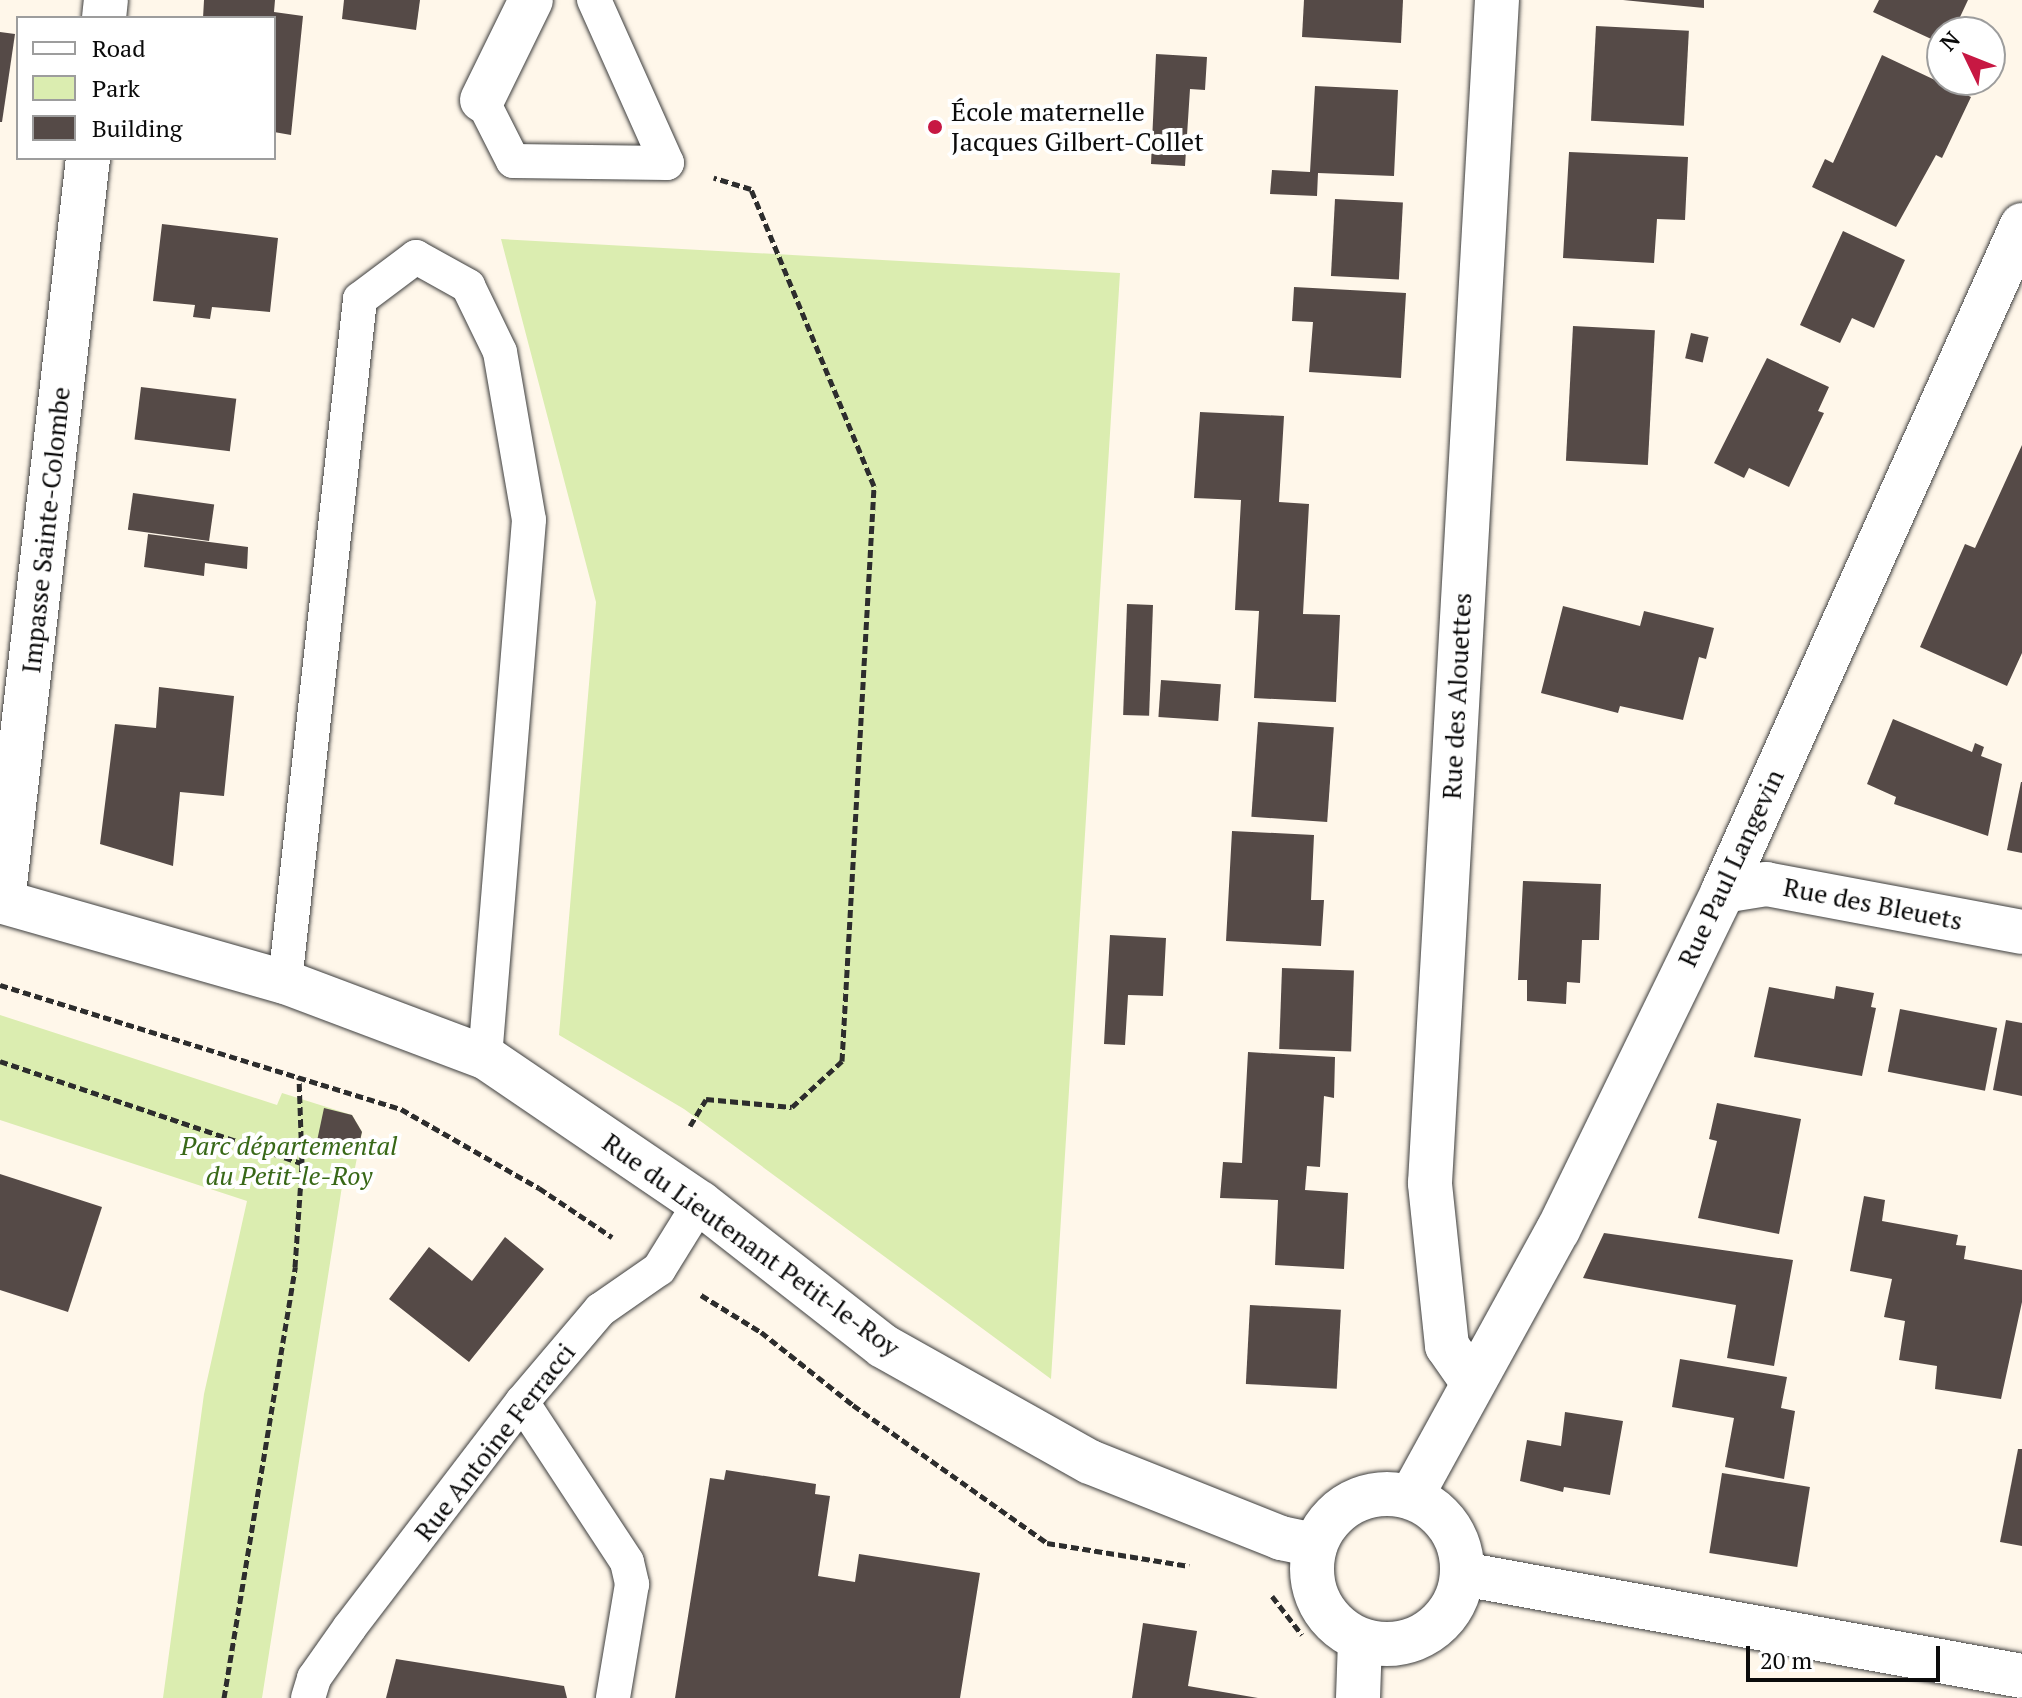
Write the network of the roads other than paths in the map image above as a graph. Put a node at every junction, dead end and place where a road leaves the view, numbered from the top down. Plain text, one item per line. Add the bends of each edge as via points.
1 (531, 0) edge
2 (594, 0) edge
3 (1497, 0) edge
4 (482, 100) joint
5 (88, 160) edge
6 (2022, 225) edge
7 (1723, 891) junction
8 (2, 901) edge
9 (2022, 932) edge
10 (285, 982) junction
11 (485, 1057) junction
12 (700, 1203) junction
13 (1473, 1383) junction
14 (522, 1402) junction
15 (1411, 1497) junction
16 (1315, 1545) junction
17 (1463, 1574) junction
18 (1360, 1640) junction
19 (2022, 1676) edge
20 (308, 1698) edge
21 (613, 1698) edge
22 (1358, 1698) edge

1 - 4 street
2 - 4 lane via 667,163 513,161
3 - 13 street, Rue des Alouettes via 1430,1183 1447,1346
5 - 8 street, Impasse Sainte-Colombe
6 - 7 street, Rue Paul Langevin
7 - 9 street, Rue des Bleuets via 1766,884
7 - 13 street, Rue Paul Langevin via 1558,1230
8 - 10 street, Rue du Lieutenant Petit-le-Roy
10 - 11 street, Rue du Lieutenant Petit-le-Roy
10 - 11 lane via 360,299 416,257 468,286 500,352 529,520
11 - 12 street, Rue du Lieutenant Petit-le-Roy
12 - 14 lane, Rue Antoine Ferracci via 659,1269 600,1310
12 - 16 street, Rue du Lieutenant Petit-le-Roy via 883,1346 1090,1462 1281,1538
13 - 15 street, Rue Paul Langevin
14 - 20 lane, Rue Antoine Ferracci via 350,1627 314,1678
14 - 21 lane via 627,1562 632,1584
15 - 16 street via 1364,1497 1344,1508
15 - 17 street via 1433,1508 1450,1527 1461,1550
16 - 18 street via 1315,1591 1340,1629
17 - 18 street via 1446,1618 1429,1633 1384,1645
17 - 19 street
18 - 22 street

